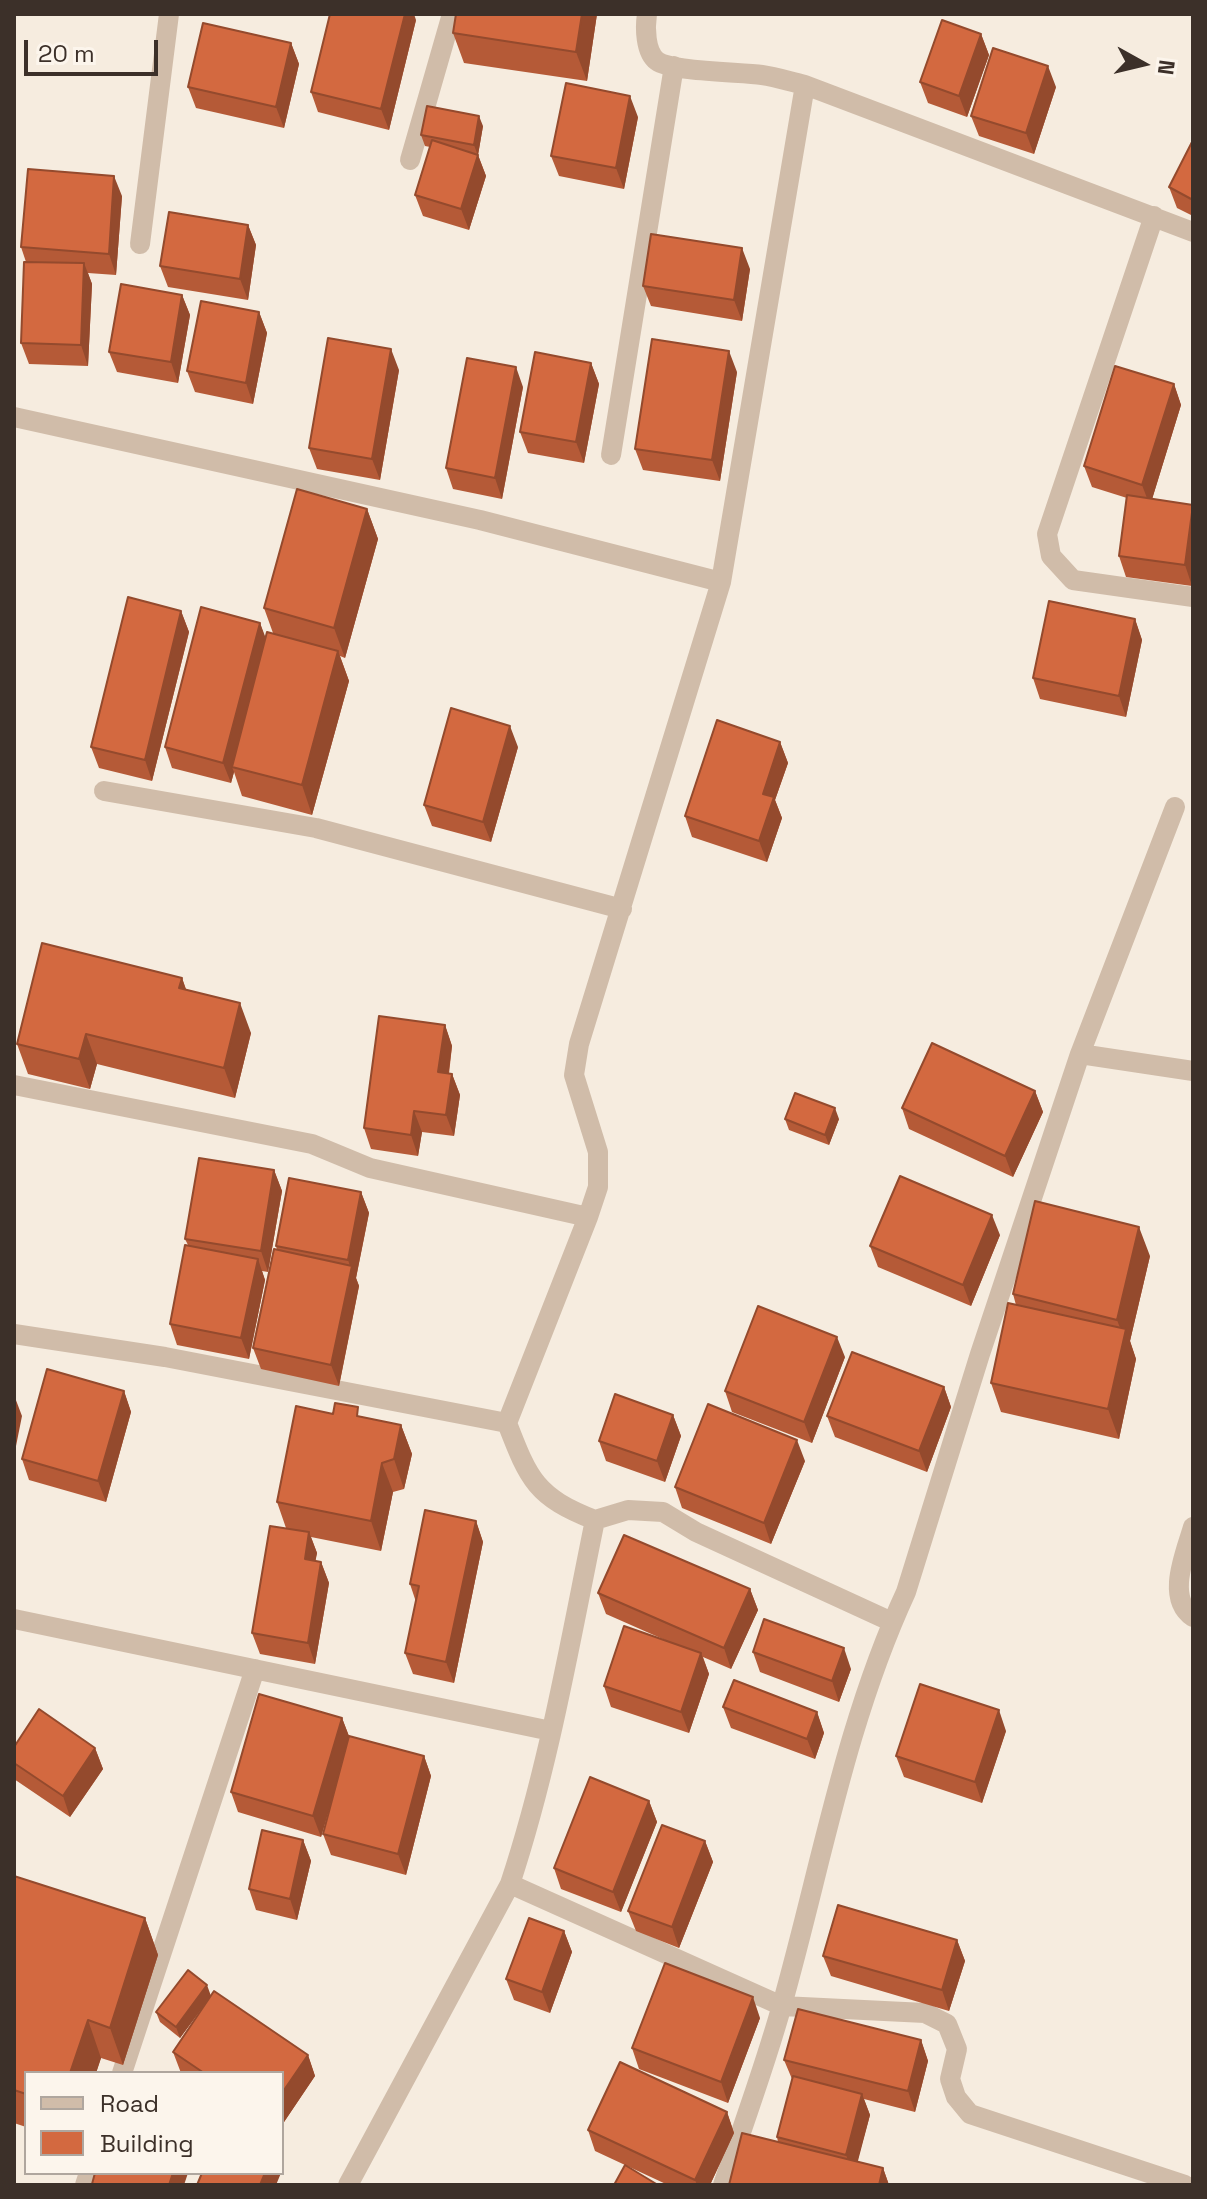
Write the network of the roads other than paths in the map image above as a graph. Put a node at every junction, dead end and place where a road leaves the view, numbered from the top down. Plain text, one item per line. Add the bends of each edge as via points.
1 (169, 14) edge
2 (452, 14) edge
3 (647, 14) edge
4 (674, 66) junction
5 (805, 85) junction
6 (410, 160) dead end
7 (1154, 216) junction
8 (1193, 232) edge
9 (140, 244) dead end
10 (14, 417) edge
11 (611, 455) dead end
12 (721, 582) junction
13 (1193, 597) edge
14 (104, 791) dead end
15 (1175, 807) dead end
16 (622, 909) junction
17 (1080, 1054) junction
18 (1193, 1071) edge
19 (14, 1085) edge
20 (588, 1217) junction
21 (14, 1334) edge
22 (507, 1423) junction
23 (595, 1520) junction
24 (1193, 1527) edge
25 (1193, 1617) edge
26 (14, 1619) edge
27 (892, 1622) junction
28 (255, 1669) junction
29 (551, 1731) junction
30 (510, 1884) junction
31 (782, 2006) junction
32 (123, 2071) edge
33 (348, 2185) edge
34 (723, 2185) edge
35 (1185, 2185) edge

1 - 9 street
2 - 6 street
3 - 4 street via 649,50 657,61
4 - 5 street
4 - 11 street
5 - 7 street
5 - 12 street
7 - 8 street
7 - 13 street via 1047,534 1051,556 1073,580
10 - 12 street via 480,520
12 - 16 street
14 - 16 street via 316,828
15 - 17 street
16 - 20 street via 574,1075 598,1152 598,1187
17 - 18 street
17 - 27 street
19 - 20 street via 312,1144 370,1168
20 - 22 street
21 - 22 street via 165,1357
22 - 23 street via 525,1470 542,1492
23 - 27 street via 628,1510 663,1512
23 - 29 street
24 - 25 street via 1179,1596
26 - 28 street
27 - 31 street via 841,1767
28 - 29 street
28 - 32 street
29 - 30 street
30 - 31 street
30 - 33 street
31 - 34 street
31 - 35 street via 925,2013 947,2024 957,2049 950,2079 970,2114

